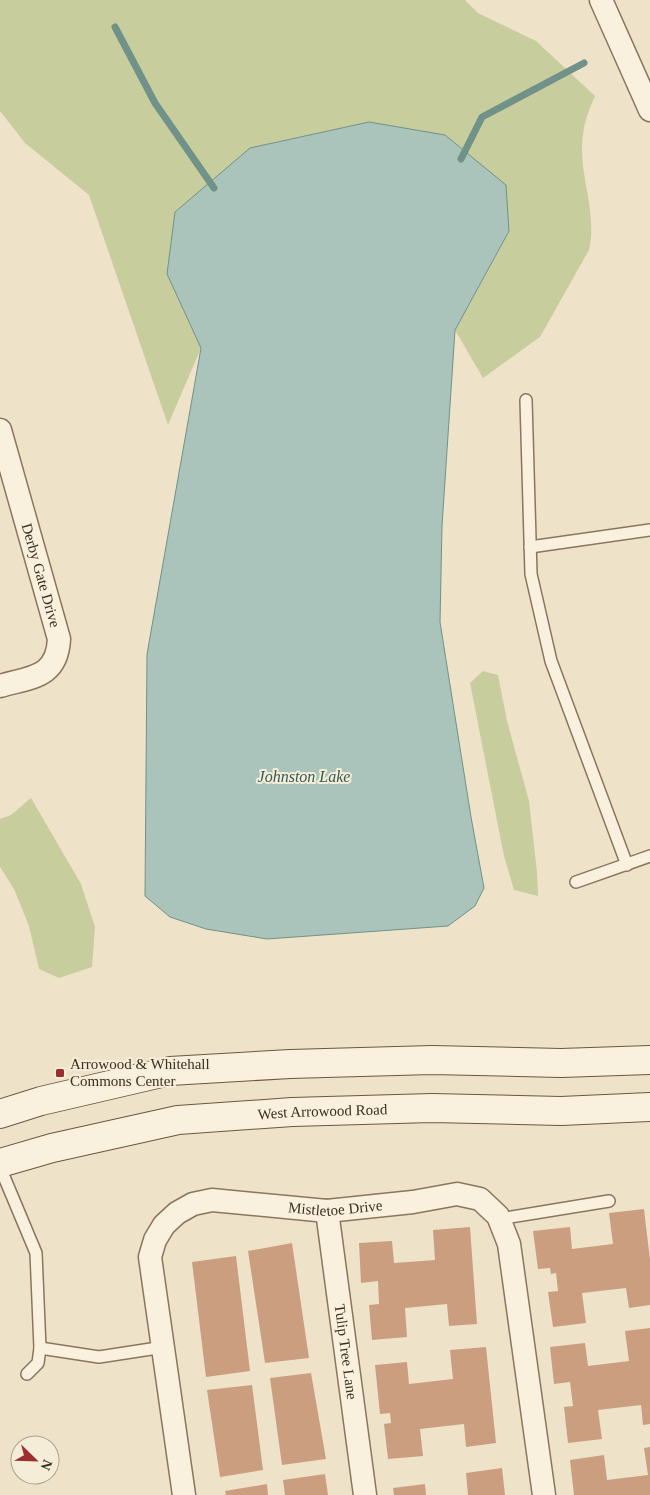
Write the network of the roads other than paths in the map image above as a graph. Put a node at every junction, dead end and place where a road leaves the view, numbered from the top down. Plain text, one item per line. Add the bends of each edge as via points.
1 (601, 0) edge
2 (650, 110) edge
3 (526, 400) dead end
4 (0, 430) edge
5 (650, 530) edge
6 (530, 547) junction
7 (0, 686) edge
8 (650, 856) edge
9 (627, 864) junction
10 (576, 882) dead end
11 (650, 1060) edge
12 (650, 1107) edge
13 (0, 1114) edge
14 (0, 1165) edge
15 (609, 1201) dead end
16 (327, 1211) junction
17 (499, 1220) junction
18 (164, 1347) junction
19 (40, 1348) junction
20 (28, 1374) dead end
21 (184, 1495) edge
22 (365, 1495) edge
23 (544, 1495) edge

1 - 2 street
3 - 6 lane
4 - 7 street, Derby Gate Drive via 58,639 58,654 43,674
5 - 6 lane
6 - 9 lane via 531,574 551,661
8 - 9 lane
9 - 10 lane
11 - 13 main road via 561,1063 432,1060 170,1072 41,1101
12 - 14 main road, West Arrowood Road via 561,1111 432,1108 292,1112 178,1120 52,1148
14 - 19 lane via 36,1253
15 - 17 lane
16 - 17 street, Mistletoe Drive via 457,1194 480,1199
16 - 18 street, Mistletoe Drive via 212,1200 193,1204 177,1214 164,1225 150,1257
16 - 22 street, Tulip Tree Lane
17 - 23 street, Mistletoe Drive via 509,1244
18 - 19 lane via 99,1357
18 - 21 street, Mistletoe Drive
19 - 20 lane via 38,1362

